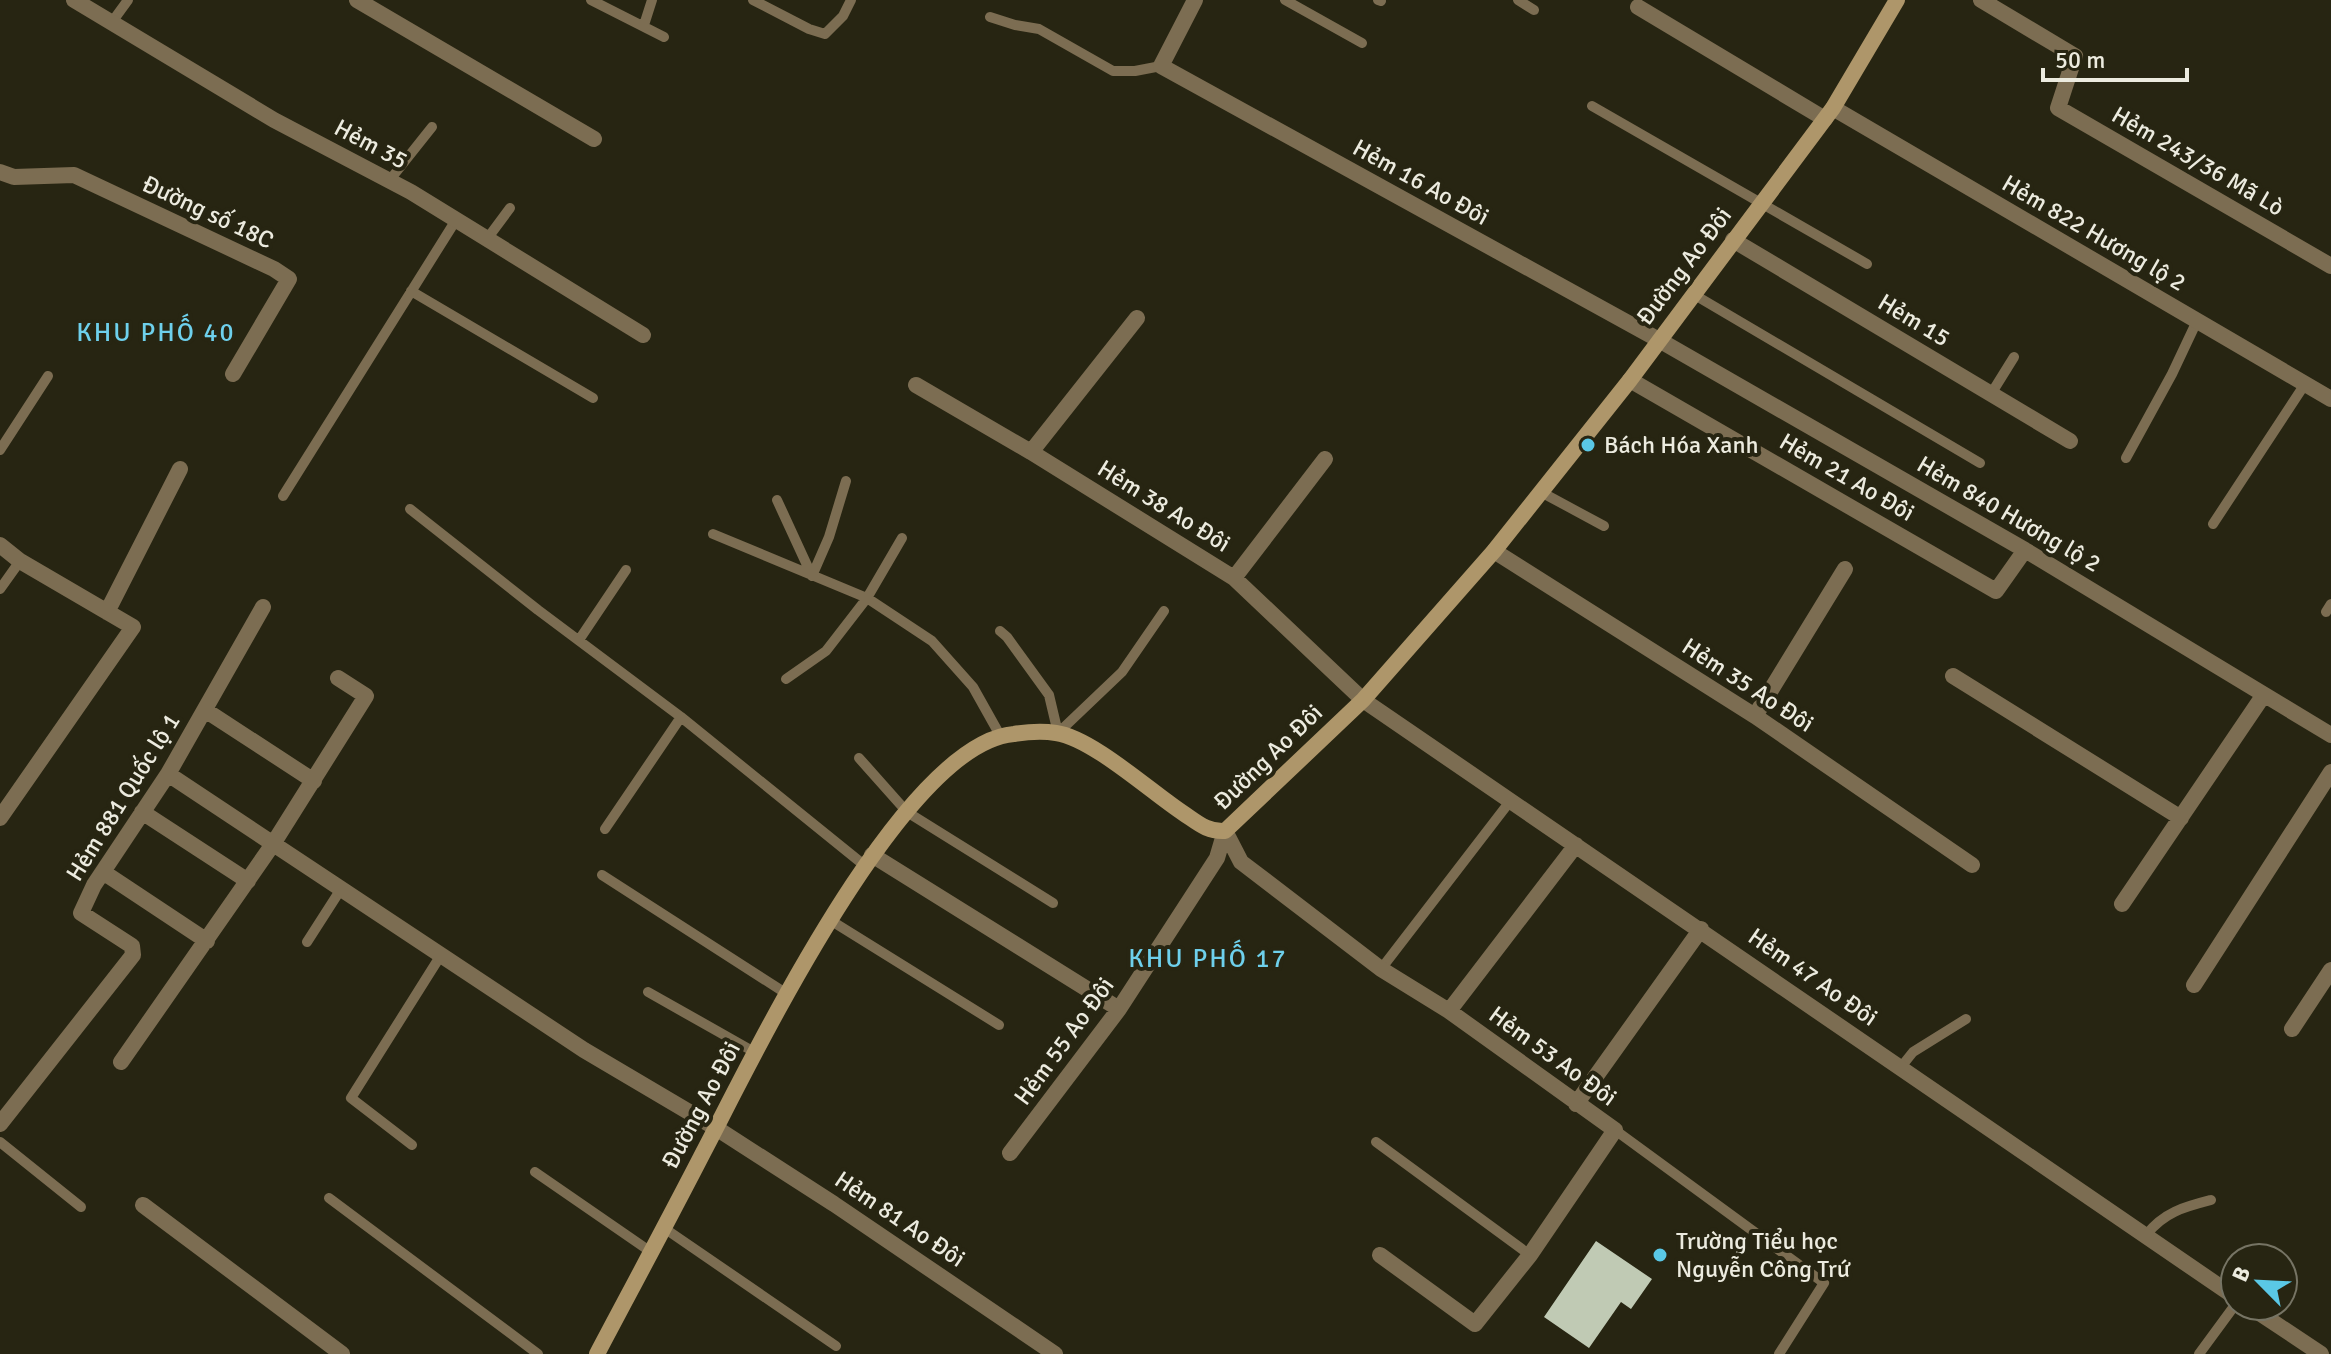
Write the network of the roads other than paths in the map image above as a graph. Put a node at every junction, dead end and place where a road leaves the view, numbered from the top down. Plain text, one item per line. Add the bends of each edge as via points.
1 (74, 0) edge
2 (128, 0) edge
3 (357, 0) edge
4 (591, 0) edge
5 (652, 0) edge
6 (753, 0) edge
7 (851, 0) edge
8 (1195, 0) edge
9 (1285, 0) edge
10 (1518, 0) edge
11 (1897, 0) edge
12 (1981, 0) edge
13 (1638, 7) dead end
14 (1534, 10) dead end
15 (990, 17) dead end
16 (112, 22) junction
17 (644, 25) junction
18 (664, 37) dead end
19 (1362, 43) dead end
20 (1161, 66) junction
21 (1592, 106) dead end
22 (1829, 114) junction
23 (432, 127) dead end
24 (594, 139) dead end
25 (0, 172) edge
26 (389, 181) junction
27 (1762, 203) junction
28 (510, 208) dead end
29 (456, 220) junction
30 (487, 239) junction
31 (1733, 240) junction
32 (1867, 264) dead end
33 (2331, 266) edge
34 (411, 291) junction
35 (1693, 294) junction
36 (1137, 318) dead end
37 (2197, 321) junction
38 (643, 335) dead end
39 (1659, 340) junction
40 (2014, 357) dead end
41 (233, 374) dead end
42 (48, 376) dead end
43 (1630, 380) junction
44 (2305, 384) junction
45 (916, 385) dead end
46 (1991, 394) junction
47 (593, 398) dead end
48 (2331, 399) edge
49 (2070, 441) dead end
50 (0, 450) edge
51 (1031, 452) junction
52 (2126, 458) dead end
53 (1325, 459) dead end
54 (1980, 463) dead end
55 (180, 469) dead end
56 (846, 481) dead end
57 (1539, 491) junction
58 (283, 496) dead end
59 (777, 500) dead end
60 (410, 509) dead end
61 (2213, 524) dead end
62 (1604, 526) dead end
63 (713, 534) dead end
64 (902, 538) dead end
65 (0, 545) edge
66 (2025, 550) junction
67 (1494, 551) junction
68 (20, 561) junction
69 (1845, 569) dead end
70 (626, 570) dead end
71 (812, 576) junction
72 (1234, 578) junction
73 (0, 589) edge
74 (867, 598) junction
75 (263, 607) dead end
76 (1164, 611) dead end
77 (107, 612) junction
78 (1000, 631) dead end
79 (579, 640) junction
80 (1953, 676) dead end
81 (338, 678) dead end
82 (786, 679) dead end
83 (2263, 696) junction
84 (1363, 700) junction
85 (205, 710) junction
86 (1755, 716) junction
87 (681, 717) junction
88 (1058, 733) junction
89 (2331, 735) edge
90 (1001, 737) junction
91 (859, 758) dead end
92 (2331, 772) edge
93 (168, 774) junction
94 (314, 781) junction
95 (1511, 800) junction
96 (142, 812) junction
97 (907, 812) junction
98 (0, 818) edge
99 (2181, 818) junction
100 (605, 829) dead end
101 (1225, 831) junction
102 (273, 844) junction
103 (1576, 845) junction
104 (868, 860) junction
105 (1972, 865) dead end
106 (103, 872) junction
107 (602, 875) dead end
108 (248, 881) junction
109 (341, 889) junction
110 (1053, 903) dead end
111 (2122, 904) dead end
112 (830, 920) junction
113 (1701, 929) junction
114 (207, 941) junction
115 (307, 942) dead end
116 (441, 955) junction
117 (1381, 969) junction
118 (2331, 970) edge
119 (2194, 985) dead end
120 (648, 992) dead end
121 (787, 994) junction
122 (1119, 1009) junction
123 (1449, 1011) junction
124 (1966, 1019) dead end
125 (999, 1025) dead end
126 (2292, 1029) dead end
127 (756, 1053) junction
128 (121, 1062) dead end
129 (1901, 1067) junction
130 (1576, 1104) junction
131 (0, 1124) edge
132 (716, 1128) junction
133 (1615, 1130) junction
134 (0, 1142) edge
135 (1376, 1142) dead end
136 (412, 1145) dead end
137 (1010, 1153) dead end
138 (535, 1172) dead end
139 (329, 1198) dead end
140 (2211, 1200) dead end
141 (143, 1205) dead end
142 (81, 1207) dead end
143 (664, 1228) junction
144 (2146, 1235) junction
145 (651, 1252) junction
146 (1380, 1255) dead end
147 (1530, 1255) junction
148 (2219, 1286) edge
149 (2223, 1322) edge
150 (2273, 1322) edge
151 (836, 1346) dead end
152 (1051, 1353) edge
153 (342, 1354) edge
154 (538, 1354) edge
155 (597, 1354) edge
156 (1779, 1354) edge
157 (2199, 1354) edge
158 (2321, 1354) edge

1 - 16 street, Hẻm 35
2 - 16 lane
3 - 24 street
4 - 17 lane
5 - 17 lane
6 - 7 lane via 825,34
8 - 20 street
9 - 19 lane
10 - 14 lane
11 - 22 street, Đường Ao Đôi
12 - 33 street, Hẻm 243/36 Mã Lò via 2075,56 2058,108
13 - 22 street, Hẻm 822 Hương lộ 2
15 - 20 lane via 1039,29 1113,71
16 - 26 street, Hẻm 35 via 274,120
17 - 18 lane
20 - 39 street, Hẻm 16 Ao Đôi
21 - 27 lane
22 - 27 street, Đường Ao Đôi
22 - 37 street, Hẻm 822 Hương lộ 2
23 - 26 lane
25 - 41 street, Đường số 18C via 14,177 74,175 289,279
26 - 29 street, Hẻm 35
27 - 31 street, Đường Ao Đôi
27 - 32 lane
28 - 30 lane
29 - 30 street, Hẻm 35
29 - 34 lane
30 - 38 street, Hẻm 35
31 - 35 street, Đường Ao Đôi
31 - 46 street, Hẻm 15
34 - 47 lane
34 - 58 lane
35 - 39 street, Đường Ao Đôi
35 - 54 lane
36 - 51 street
37 - 44 street, Hẻm 822 Hương lộ 2
37 - 52 lane
39 - 43 street, Đường Ao Đôi
39 - 66 street, Hẻm 840 Hương lộ 2
40 - 46 lane
42 - 50 lane
43 - 57 street, Đường Ao Đôi
43 - 66 street, Hẻm 21 Ao Đôi via 1996,591
44 - 48 street, Hẻm 822 Hương lộ 2
44 - 61 lane
45 - 51 street, Hẻm 38 Ao Đôi
46 - 49 street, Hẻm 15
51 - 72 street, Hẻm 38 Ao Đôi
53 - 72 street
55 - 77 street
56 - 71 lane
57 - 62 lane
57 - 67 street, Đường Ao Đôi
59 - 71 lane
60 - 79 lane
63 - 71 lane
64 - 74 lane
65 - 68 street
66 - 83 street, Hẻm 840 Hương lộ 2
67 - 84 street, Đường Ao Đôi
67 - 86 street, Hẻm 35 Ao Đôi
68 - 73 lane
68 - 77 street
69 - 86 street
70 - 79 lane
71 - 74 lane
72 - 84 street, Hẻm 38 Ao Đôi
74 - 82 lane via 826,651
74 - 90 lane via 932,641 973,687
75 - 85 street, Hẻm 881 Quốc lộ 1
76 - 88 lane via 1122,672
77 - 98 street via 133,627
78 - 88 lane via 1049,695
79 - 87 lane
80 - 99 street
81 - 94 street via 366,696
83 - 89 street, Hẻm 840 Hương lộ 2
83 - 99 street
84 - 95 street, Hẻm 47 Ao Đôi
84 - 101 street, Đường Ao Đôi
85 - 93 street, Hẻm 881 Quốc lộ 1
85 - 94 street
86 - 105 street, Hẻm 35 Ao Đôi
87 - 100 lane
87 - 104 lane
88 - 90 street, Đường Ao Đôi
88 - 101 street, Đường Ao Đôi via 1105,754 1211,832
90 - 97 street, Đường Ao Đôi via 970,750
91 - 97 lane
92 - 119 street
93 - 96 street, Hẻm 881 Quốc lộ 1
93 - 102 street, Hẻm 81 Ao Đôi
94 - 102 street
95 - 103 street, Hẻm 47 Ao Đôi
95 - 117 lane
96 - 106 street, Hẻm 881 Quốc lộ 1
96 - 108 street
97 - 104 street, Đường Ao Đôi
97 - 110 lane
99 - 111 street
101 - 117 street, Hẻm 53 Ao Đôi via 1241,862
101 - 122 street, Hẻm 55 Ao Đôi via 1217,858
102 - 108 street
102 - 109 street, Hẻm 81 Ao Đôi
103 - 113 street, Hẻm 47 Ao Đôi
103 - 123 street
104 - 112 street, Đường Ao Đôi
104 - 122 street
106 - 114 street
106 - 131 street, Hẻm 881 Quốc lộ 1 via 81,913 132,946 133,955
107 - 121 lane
108 - 114 street
109 - 115 lane
109 - 116 street, Hẻm 81 Ao Đôi
112 - 121 street, Đường Ao Đôi
112 - 125 lane
113 - 129 street, Hẻm 47 Ao Đôi
113 - 130 street
114 - 128 street
116 - 132 street, Hẻm 81 Ao Đôi via 584,1050
116 - 136 lane via 351,1098
117 - 123 street, Hẻm 53 Ao Đôi
118 - 126 street
120 - 127 lane
121 - 127 street, Đường Ao Đôi
122 - 137 street, Hẻm 55 Ao Đôi
123 - 130 street, Hẻm 53 Ao Đôi
124 - 129 lane via 1913,1052
127 - 132 street, Đường Ao Đôi
129 - 144 street, Hẻm 47 Ao Đôi
130 - 133 street, Hẻm 53 Ao Đôi
132 - 143 street, Đường Ao Đôi
132 - 152 street, Hẻm 81 Ao Đôi via 937,1271
133 - 147 street, Hẻm 53 Ao Đôi
133 - 156 lane via 1824,1283
134 - 142 lane
135 - 147 lane
138 - 145 lane
139 - 154 lane
140 - 144 lane via 2176,1209
141 - 153 street
143 - 145 street, Đường Ao Đôi
143 - 151 lane
144 - 148 street, Hẻm 47 Ao Đôi
145 - 155 street, Đường Ao Đôi
146 - 147 street, Hẻm 53 Ao Đôi via 1475,1324
149 - 157 lane
150 - 158 street

